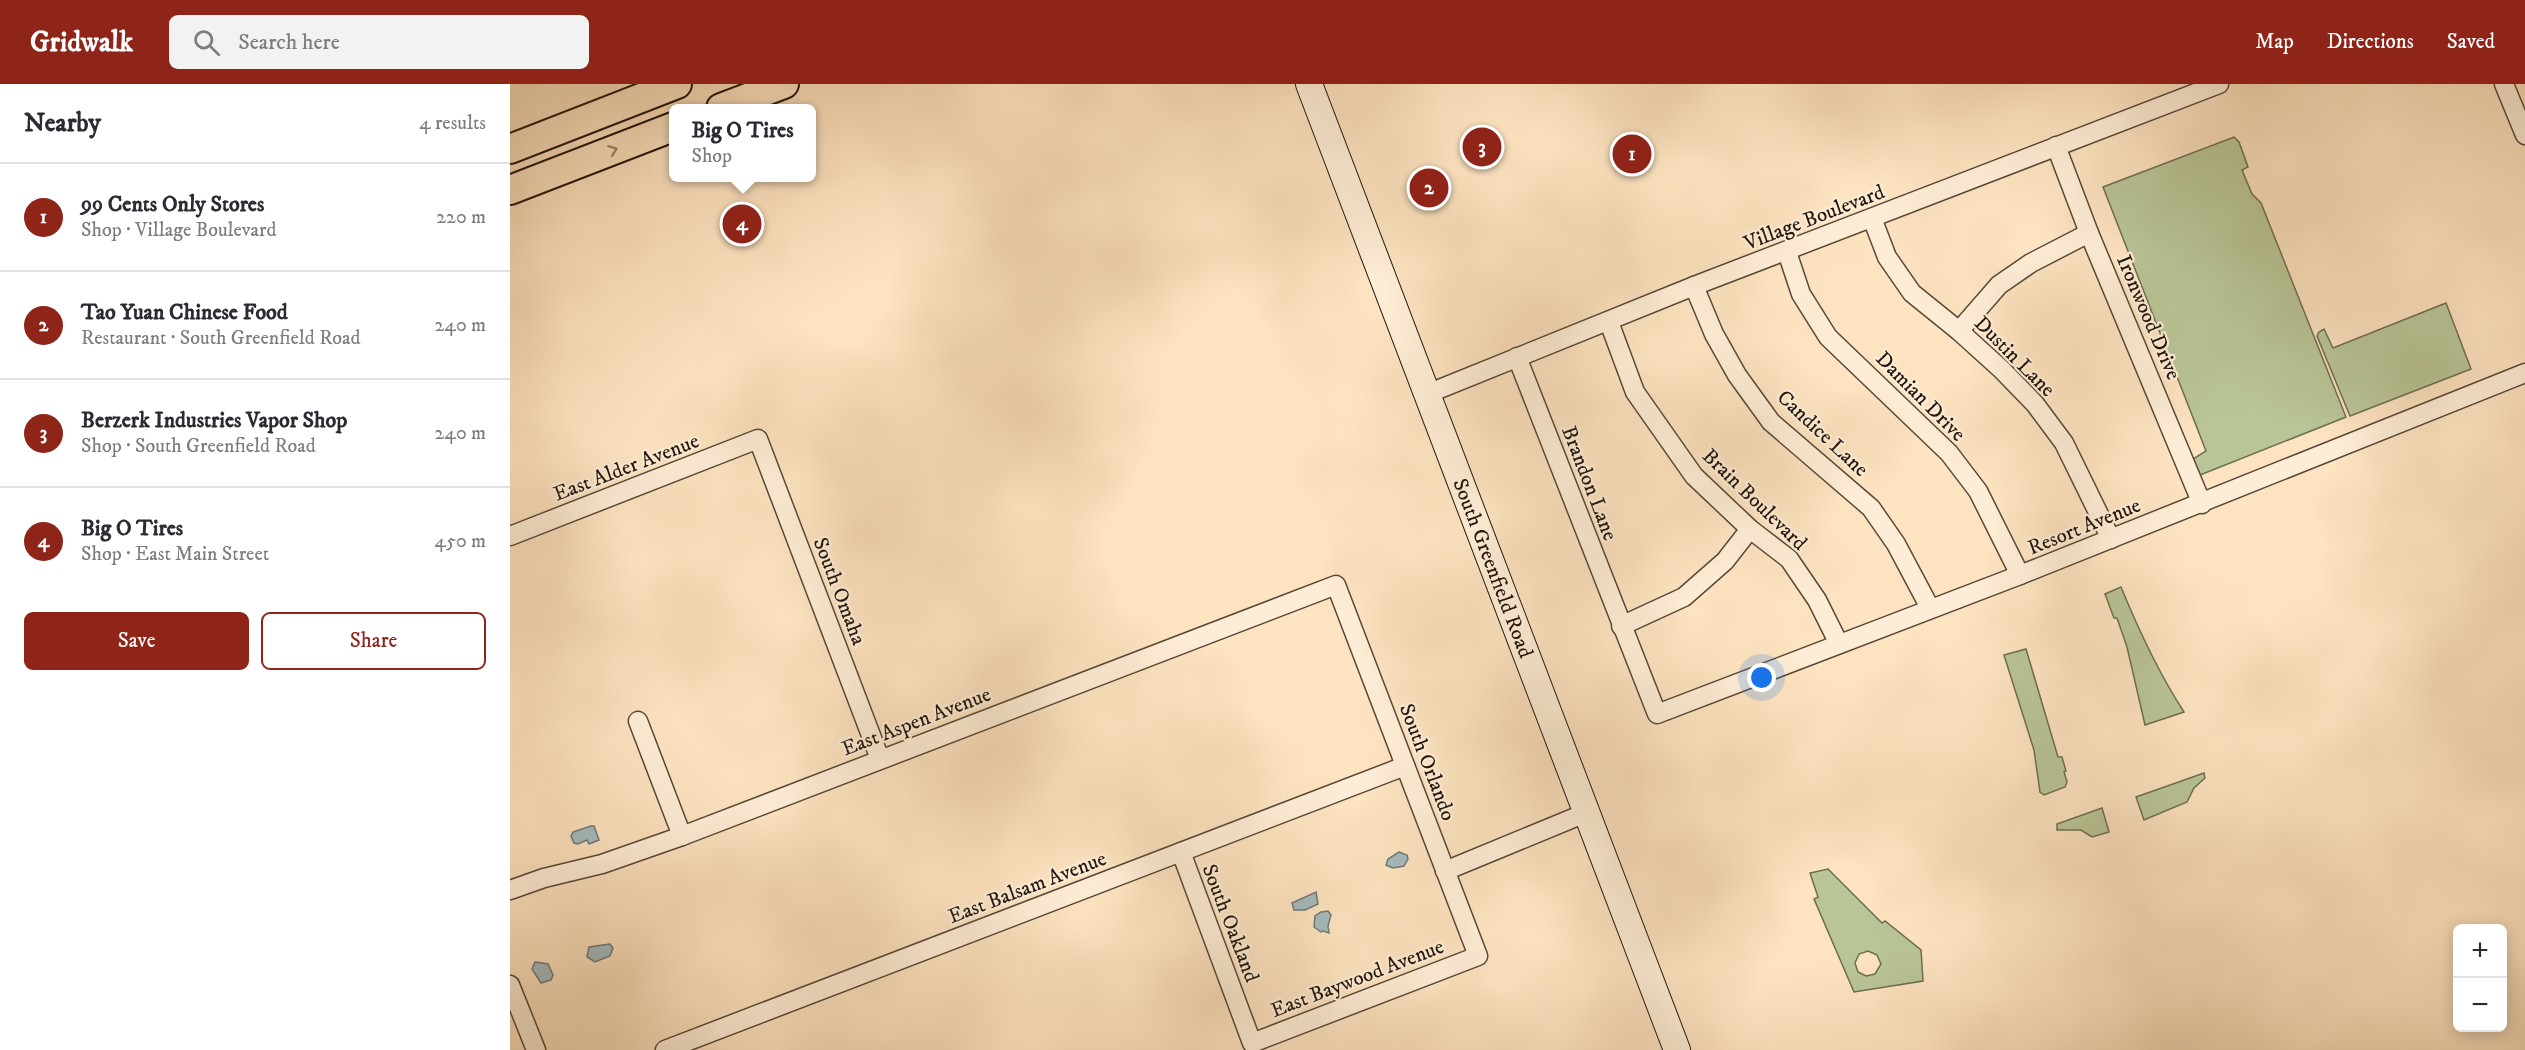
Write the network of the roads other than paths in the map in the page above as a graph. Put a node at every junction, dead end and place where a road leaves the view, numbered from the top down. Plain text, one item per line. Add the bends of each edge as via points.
1 (677, 84) edge
2 (784, 84) edge
3 (1309, 84) edge
4 (2219, 84) edge
5 (2504, 84) edge
6 (732, 104) edge
7 (669, 129) edge
8 (2525, 135) edge
9 (2056, 146) junction
10 (510, 149) edge
11 (510, 190) edge
12 (1872, 218) junction
13 (2089, 233) junction
14 (1786, 252) junction
15 (1694, 286) junction
16 (1610, 322) junction
17 (1959, 330) junction
18 (1517, 357) junction
19 (2525, 374) edge
20 (1427, 394) junction
21 (758, 439) joint
22 (2202, 504) junction
23 (1750, 529) junction
24 (510, 536) edge
25 (2111, 539) junction
26 (2020, 575) junction
27 (1336, 585) joint
28 (1930, 608) junction
29 (1621, 626) junction
30 (1839, 644) junction
31 (1657, 714) joint
32 (638, 722) dead end
33 (880, 759) junction
34 (1405, 766) junction
35 (1588, 812) junction
36 (681, 836) junction
37 (1181, 852) junction
38 (1445, 871) junction
39 (510, 890) edge
40 (1478, 956) joint
41 (510, 987) edge
42 (1252, 1043) joint
43 (536, 1050) edge
44 (665, 1050) edge
45 (1677, 1050) edge

1 - 10 main road
2 - 6 main road
3 - 20 main road, South Greenfield Road
4 - 9 street, Village Boulevard
5 - 8 street
11 -> 7 main road
9 - 12 street, Village Boulevard
9 - 13 street, Ironwood Drive
12 - 14 street, Village Boulevard
12 - 17 street, Dustin Lane via 1887,257 1912,293
13 - 17 street via 2031,263 1999,285
13 - 22 street, Ironwood Drive
14 - 15 street, Village Boulevard
14 - 26 street, Damian Drive via 1801,294 1828,337 1949,453 1978,491
15 - 16 street, Village Boulevard
15 - 28 street, Candice Lane via 1737,375 1771,422 1871,507
16 - 18 street, Village Boulevard
16 - 23 street, Brain Boulevard via 1635,392 1694,476
17 - 25 street, Dustin Lane via 2035,404 2064,442
18 - 20 street, Village Boulevard
18 - 29 street, Brandon Lane
19 - 22 street, Resort Avenue
20 - 35 main road, South Greenfield Road
21 - 24 street, East Alder Avenue
21 - 33 street, South Omaha
22 - 25 street, Resort Avenue
23 - 29 street via 1725,561 1684,597
23 - 30 street, Brain Boulevard via 1789,559 1817,600
25 - 26 street, Resort Avenue
26 - 28 street, Resort Avenue
27 - 33 street, East Aspen Avenue
27 - 34 street, South Orlando
28 - 30 street, Resort Avenue
29 - 31 street, Brandon Lane
30 - 31 street, Resort Avenue
32 - 36 street
33 - 36 street, East Aspen Avenue
34 - 37 street, East Balsam Avenue
34 - 38 street, South Orlando
35 - 38 street
35 - 45 main road, South Greenfield Road
36 - 39 street, East Aspen Avenue
37 - 42 street, South Oakland
37 - 44 street, East Balsam Avenue
38 - 40 street, South Orlando
40 - 42 street, East Baywood Avenue
41 - 43 street

